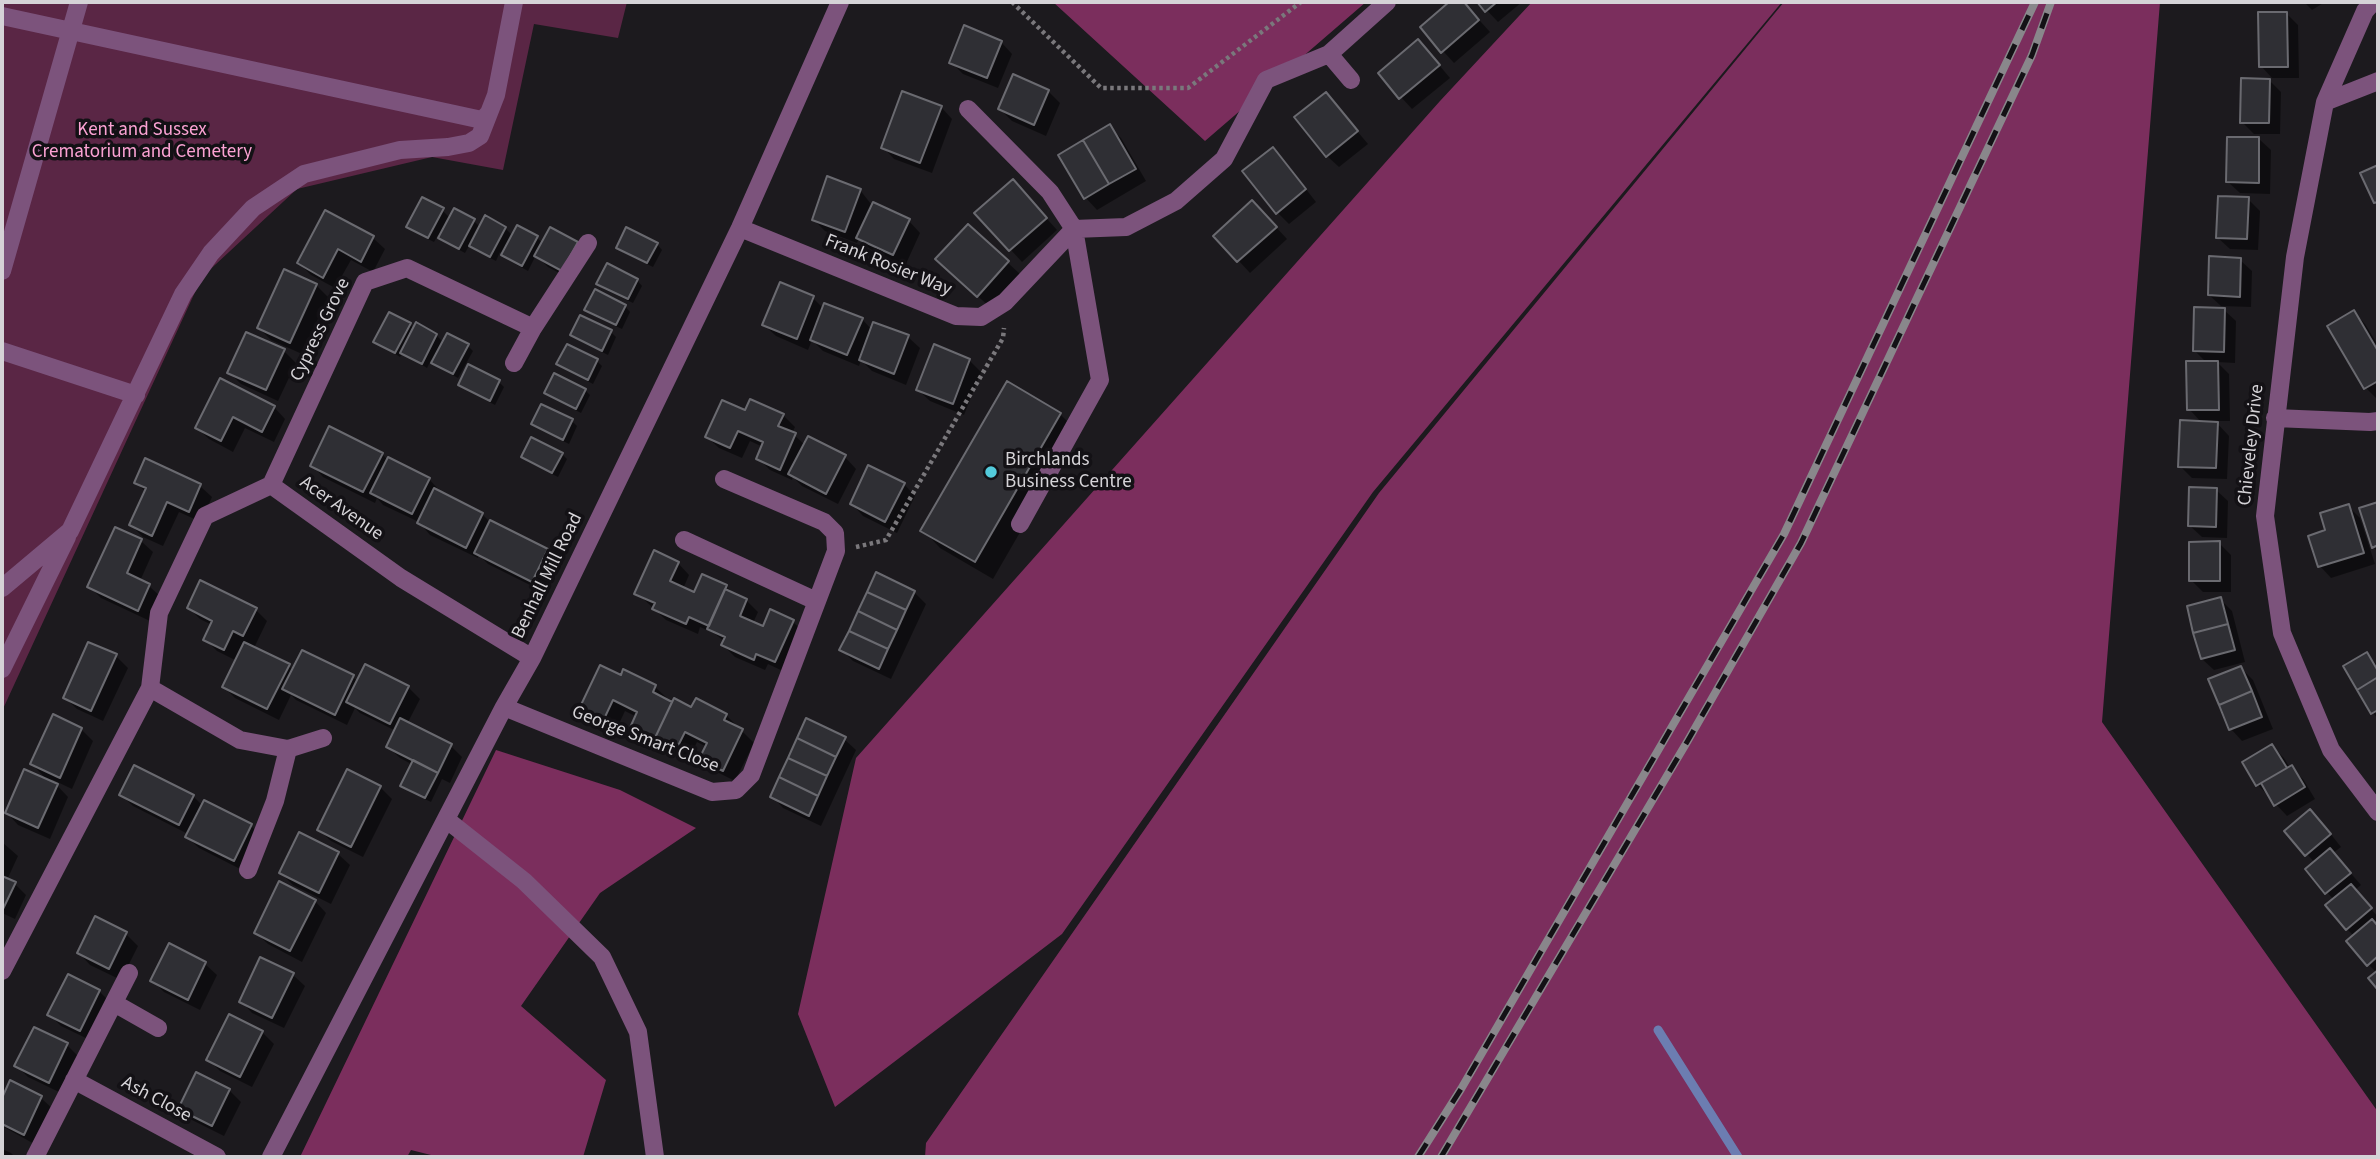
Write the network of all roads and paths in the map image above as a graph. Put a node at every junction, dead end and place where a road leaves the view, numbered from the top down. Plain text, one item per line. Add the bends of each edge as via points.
1 (79, 2) edge
2 (514, 2) edge
3 (840, 2) edge
4 (1012, 2) edge
5 (1301, 2) edge
6 (1387, 2) edge
7 (2373, 2) edge
8 (2, 16) edge
9 (71, 30) junction
10 (1329, 54) junction
11 (1351, 80) dead end
12 (2378, 80) edge
13 (2325, 102) junction
14 (968, 109) dead end
15 (488, 114) junction
16 (740, 229) junction
17 (1074, 229) junction
18 (588, 243) dead end
19 (2, 271) edge
20 (1005, 302) junction
21 (533, 328) junction
22 (2, 351) edge
23 (513, 363) dead end
24 (136, 395) junction
25 (2275, 418) junction
26 (2378, 421) edge
27 (724, 479) dead end
28 (271, 485) junction
29 (1020, 524) dead end
30 (70, 531) junction
31 (684, 540) dead end
32 (836, 551) junction
33 (2, 588) edge
34 (816, 601) junction
35 (532, 658) junction
36 (2, 669) edge
37 (150, 688) junction
38 (504, 707) junction
39 (323, 738) dead end
40 (288, 749) junction
41 (2378, 812) edge
42 (447, 820) junction
43 (248, 870) dead end
44 (2, 971) edge
45 (130, 973) dead end
46 (114, 1003) junction
47 (158, 1028) dead end
48 (74, 1080) junction
49 (35, 1157) edge
50 (218, 1157) edge
51 (271, 1157) edge
52 (655, 1157) edge

1 - 9 street
2 - 15 street
3 - 16 street, Benhall Mill Road
4 - 5 path via 1101,88 1188,88
6 - 10 street
7 - 13 street, Chieveley Drive
8 - 9 street
9 - 15 street via 482,120
9 - 19 street
10 - 11 street
10 - 17 street via 1266,80 1224,159 1176,201 1126,227
12 - 13 street
13 - 25 street, Chieveley Drive via 2295,257
14 - 17 street via 1050,192
15 - 24 street via 480,136 469,143 400,150 304,174 253,208 211,253 183,294
16 - 20 street, Frank Rosier Way via 956,316 981,317
16 - 35 street, Benhall Mill Road
17 - 20 street, Frank Rosier Way
17 - 29 street via 1100,380
18 - 21 street
20 - 32 path via 1003,338 886,540
21 - 23 street
21 - 28 street, Cypress Grove via 407,268 365,282
22 - 24 street
24 - 30 street
25 - 26 street
25 - 41 street, Chieveley Drive via 2265,516 2282,633 2331,750
27 - 32 street via 824,522 835,533
28 - 35 street, Acer Avenue via 401,578
28 - 37 street, Acer Avenue via 205,516 159,613
30 - 33 street
30 - 36 street
31 - 34 street
32 - 34 street, George Smart Close
34 - 38 street, George Smart Close via 751,775 736,790 712,792
35 - 38 street, Benhall Mill Road
37 - 40 street via 240,740
37 - 44 street, Acer Avenue
38 - 42 street, Benhall Mill Road
39 - 40 street
40 - 43 street via 275,801
42 - 51 street, Benhall Mill Road
42 - 52 street via 524,881 602,957 638,1032
45 - 46 street
46 - 47 street
46 - 48 street
48 - 49 street
48 - 50 street, Ash Close

